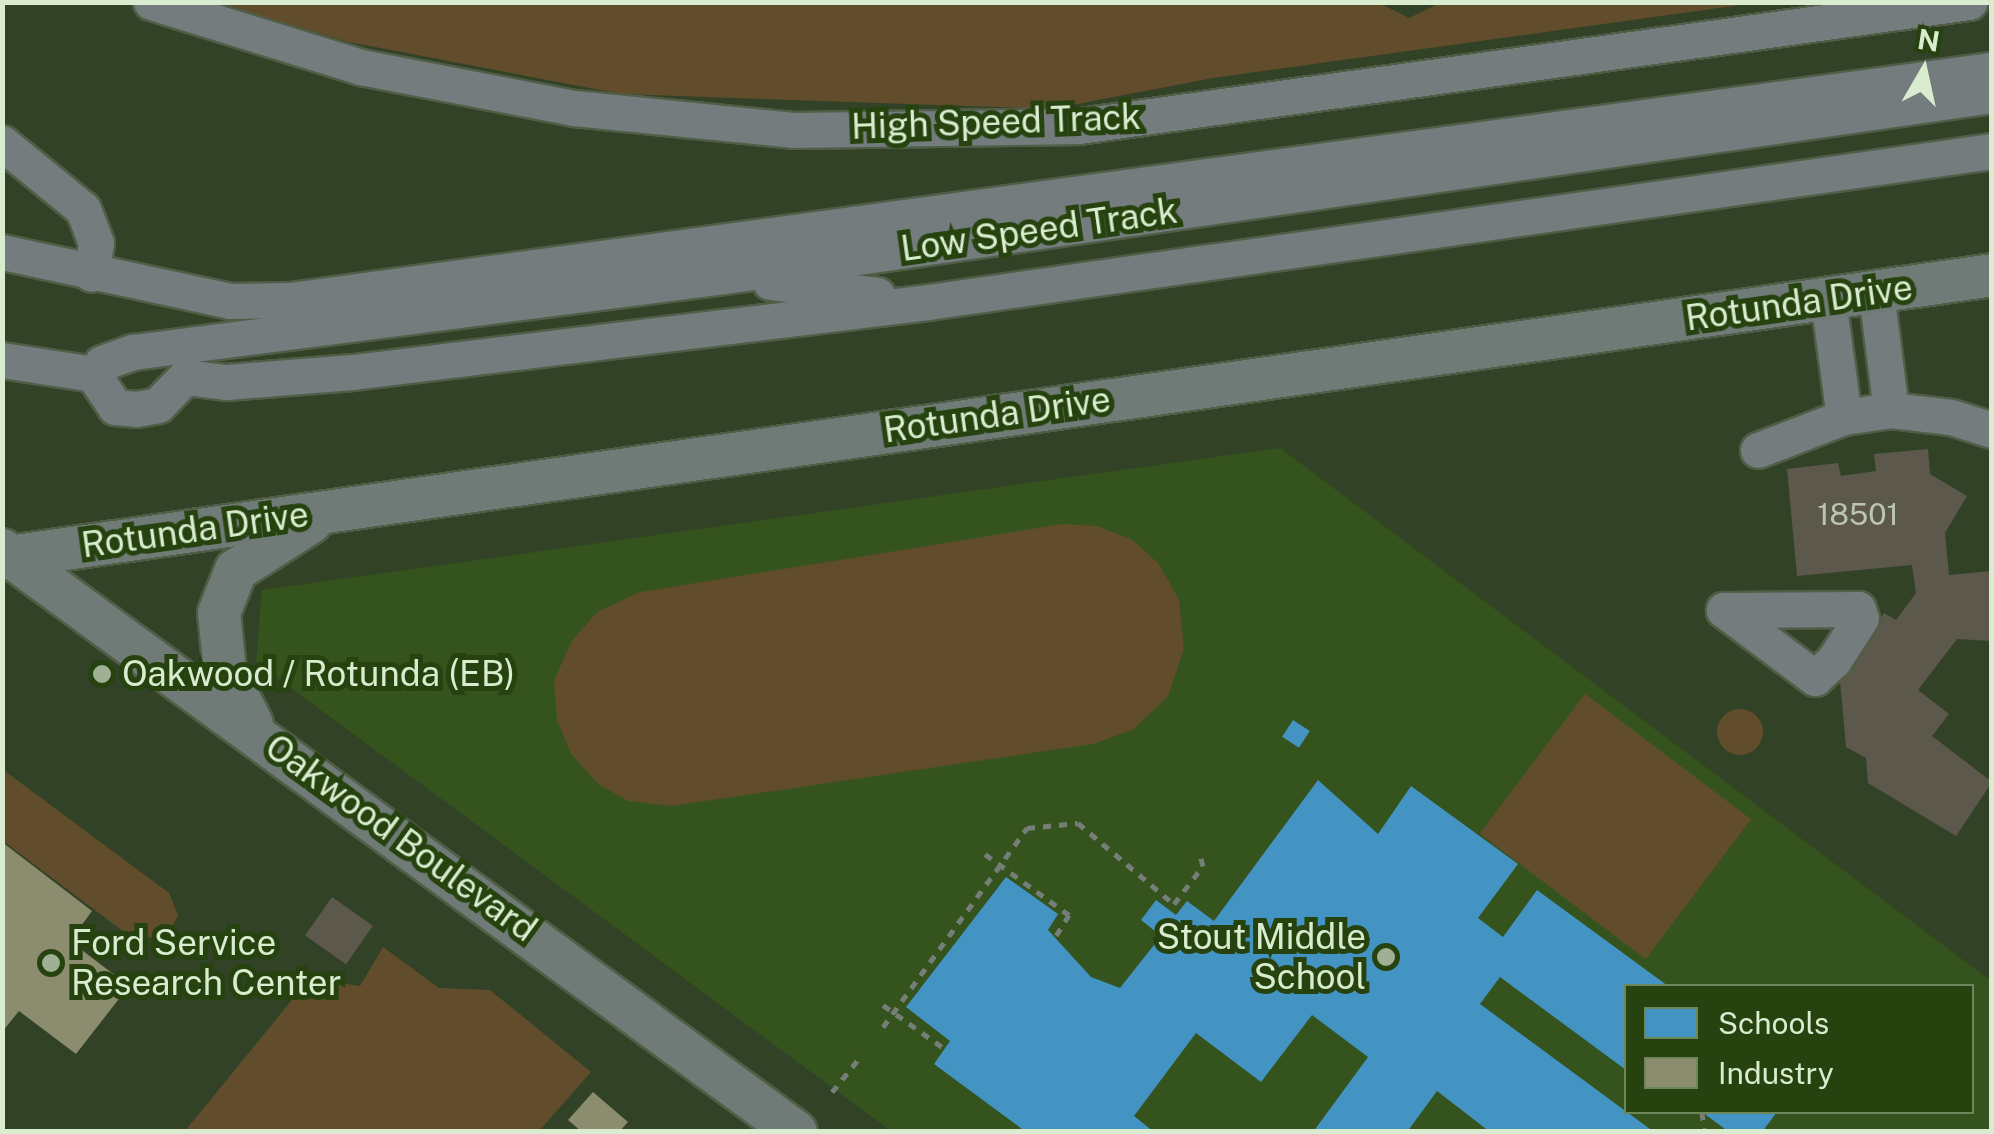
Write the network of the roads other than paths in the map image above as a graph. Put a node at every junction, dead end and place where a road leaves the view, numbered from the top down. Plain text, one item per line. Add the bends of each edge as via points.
1 (151, 2) edge
2 (1968, 2) edge
3 (1992, 70) edge
4 (1992, 95) edge
5 (2, 143) edge
6 (1992, 151) edge
7 (2, 252) edge
8 (91, 274) junction
9 (1992, 275) edge
10 (725, 276) junction
11 (1876, 292) junction
12 (1828, 299) junction
13 (928, 302) junction
14 (2, 360) edge
15 (93, 374) junction
16 (1892, 410) junction
17 (1844, 417) junction
18 (1992, 430) edge
19 (1758, 450) dead end
20 (333, 510) junction
21 (6, 555) edge
22 (258, 734) junction
23 (781, 1127) edge

1 - 2 lane, High Speed Track via 361,67 574,108 793,130 1080,126
3 - 8 lane via 290,300 230,301
4 - 10 lane, Low Speed Track
5 - 8 lane via 82,209 96,243
6 - 13 lane
7 - 8 lane
9 - 11 main road, Rotunda Drive
10 - 13 lane
10 - 15 lane, Low Speed Track via 134,352 102,363
11 - 12 main road, Rotunda Drive
11 - 16 lane
12 - 17 lane
12 - 20 main road, Rotunda Drive
13 - 15 lane via 353,372 226,382 185,377 158,405 136,410 115,407
14 - 15 lane
16 - 17 lane
16 - 18 lane via 1951,416
17 - 19 lane
20 - 21 main road, Rotunda Drive
20 - 22 main road via 236,570 225,593 219,625 224,671
21 - 22 main road, Oakwood Boulevard
22 - 23 main road, Oakwood Boulevard

